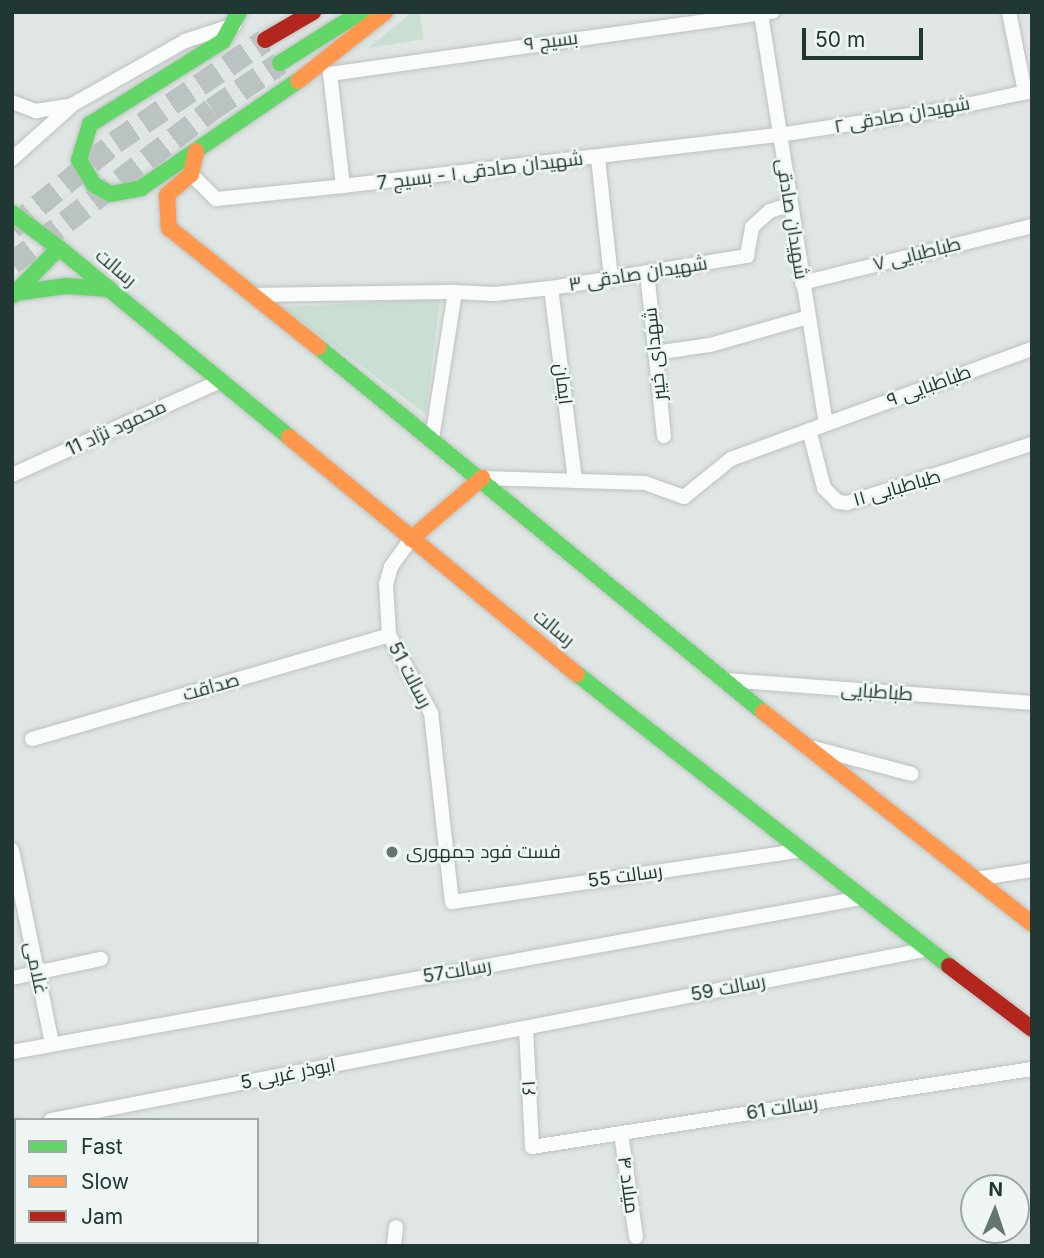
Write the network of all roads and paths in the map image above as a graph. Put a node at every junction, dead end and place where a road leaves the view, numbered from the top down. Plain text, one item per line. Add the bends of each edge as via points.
1 (284, 12) edge
2 (313, 12) edge
3 (361, 12) edge
4 (385, 12) edge
5 (1009, 12) edge
6 (767, 13) edge
7 (238, 18) edge
8 (280, 63) tunnel mouth
9 (1028, 91) edge
10 (12, 102) edge
11 (72, 105) junction
12 (779, 135) junction
13 (196, 151) junction
14 (598, 158) junction
15 (12, 159) edge
16 (191, 174) junction
17 (343, 186) junction
18 (789, 205) junction
19 (12, 213) edge
20 (1032, 226) edge
21 (59, 248) junction
22 (647, 272) junction
23 (611, 277) junction
24 (802, 283) junction
25 (551, 288) junction
26 (109, 289) junction
27 (455, 292) junction
28 (14, 295) edge
29 (256, 295) junction
30 (808, 317) junction
31 (1032, 349) edge
32 (655, 353) junction
33 (220, 381) junction
34 (826, 423) junction
35 (809, 430) junction
36 (664, 436) dead end
37 (432, 439) junction
38 (1032, 444) edge
39 (12, 475) edge
40 (482, 478) junction
41 (575, 481) junction
42 (411, 539) junction
43 (389, 635) junction
44 (723, 680) junction
45 (1032, 703) edge
46 (32, 739) dead end
47 (806, 746) junction
48 (912, 774) dead end
49 (12, 850) edge
50 (798, 851) junction
51 (1032, 870) edge
52 (15, 879) edge
53 (975, 879) junction
54 (862, 898) junction
55 (452, 902) joint
56 (1032, 924) edge
57 (930, 948) junction
58 (101, 959) dead end
59 (37, 972) junction
60 (12, 978) edge
61 (526, 1028) junction
62 (1032, 1028) edge
63 (52, 1044) junction
64 (12, 1052) edge
65 (1032, 1069) edge
66 (61, 1118) edge
67 (621, 1133) junction
68 (532, 1147) joint
69 (396, 1227) dead end
70 (636, 1237) dead end
71 (394, 1246) edge

1 - 2 main road via 265,40
3 - 8 main road
4 - 13 main road via 328,61
5 - 9 street
6 - 12 street, شهیدان صادقی
6 - 17 street, بسیج ۹ via 330,74
7 - 11 street via 184,41
7 - 13 main road via 223,41 90,124 79,148 86,177 111,194 141,188
9 - 12 street, شهیدان صادقی ۲ via 943,110
10 - 11 street via 36,111
11 - 15 street
12 - 14 street, شهیدان صادقی ۱ - بسیج 7
12 - 18 street, شهیدان صادقی
13 - 16 main road
14 - 17 street, شهیدان صادقی ۱ - بسیج 7
14 - 23 street
16 - 17 street, شهیدان صادقی ۱ - بسیج 7 via 216,199
16 - 29 main road via 167,195 169,228
18 - 22 street, شهیدان صادقی ۳ via 759,218 750,234 747,256
18 - 24 street, شهیدان صادقی
19 - 21 main road, رسالت
20 - 24 street, طباطبایی ۷
21 - 26 main road, رسالت
21 - 28 main road
22 - 23 street, شهیدان صادقی ۳
22 - 32 street, شهدای خیبر
23 - 25 street, شهیدان صادقی ۳
24 - 30 street, شهیدان صادقی
25 - 27 street, شهیدان صادقی ۳ via 494,294
25 - 41 street, ایمان
26 - 28 main road via 66,286
26 - 33 main road, رسالت
27 - 29 street, شهیدان صادقی ۳
27 - 37 street
29 - 37 main road
30 - 32 street via 710,345
30 - 34 street, شهیدان صادقی
31 - 34 street, طباطبایی ۹
32 - 36 street, شهدای خیبر
33 - 39 street, محمود نژاد 11
33 - 42 main road, رسالت
34 - 35 street, طباطبایی ۹
35 - 38 street, طباطبایی ۱۱ via 824,488 838,502 847,503
35 - 41 street, طباطبایی ۹ via 732,459 684,498 645,483
37 - 40 main road
40 - 41 street
40 - 42 main road
40 - 44 main road
42 - 43 street, رسالت 51 via 391,567 386,583
42 - 50 main road, رسالت
43 - 46 street, صداقت
43 - 55 street, رسالت 51 via 431,713
44 - 45 street, طباطبایی
44 - 47 main road
47 - 48 street
47 - 53 main road
49 - 52 street, غلامی
50 - 54 main road, رسالت
50 - 55 street, رسالت 55
51 - 53 street
52 - 59 street, غلامی
53 - 56 main road
54 - 57 main road, رسالت
54 - 63 street, رسالت57
57 - 61 street, رسالت 59
57 - 62 main road, رسالت
58 - 59 street
59 - 60 street
59 - 63 street, غلامی
61 - 66 street, ابوذر غربی 5
61 - 68 street, ۶۱
63 - 64 street, رسالت57
65 - 67 street, رسالت 61
67 - 68 street, رسالت 61
67 - 70 street, میلاد ۴
69 - 71 street

